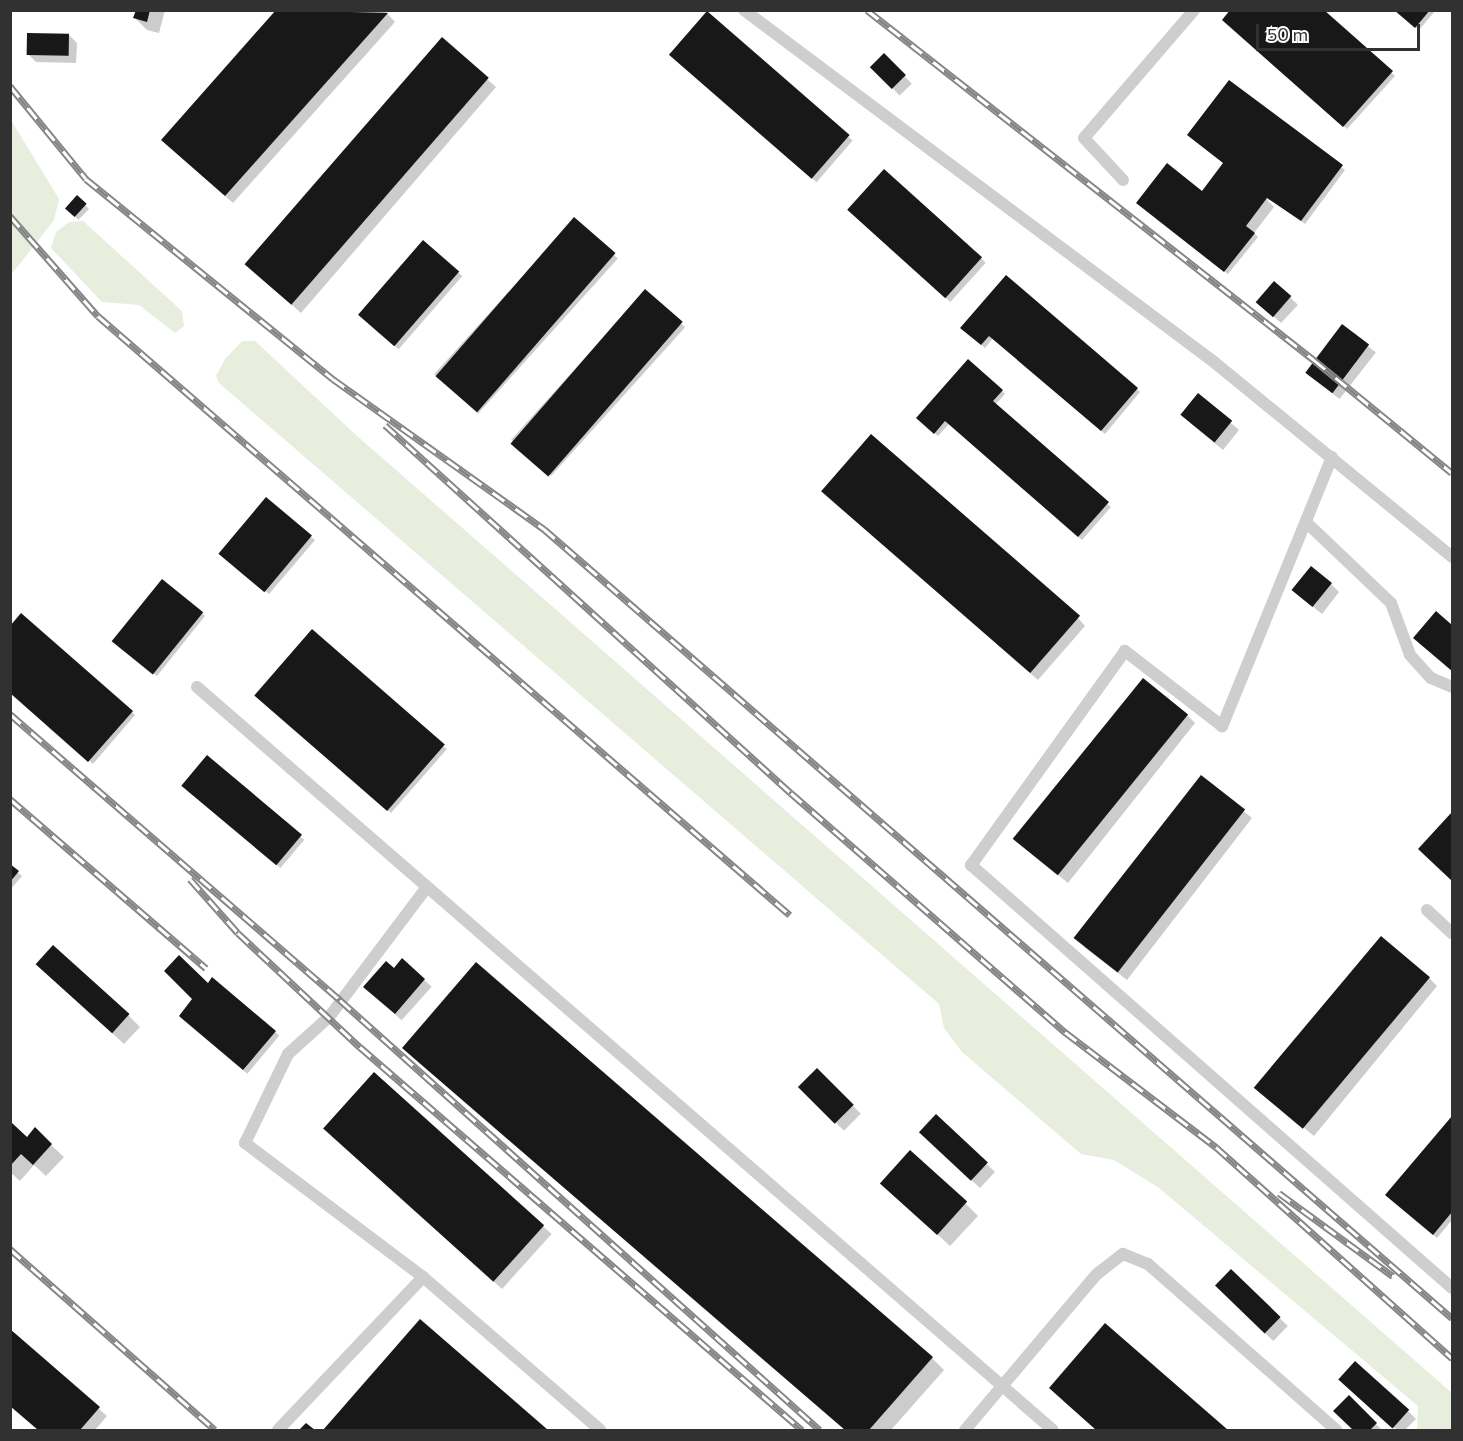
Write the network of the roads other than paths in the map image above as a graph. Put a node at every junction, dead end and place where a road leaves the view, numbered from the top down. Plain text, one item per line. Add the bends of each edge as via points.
1 (744, 10) edge
2 (1194, 10) edge
3 (1123, 180) dead end
4 (1332, 458) junction
5 (1307, 523) junction
6 (1452, 557) edge
7 (197, 687) dead end
8 (1452, 687) edge
9 (427, 887) junction
10 (1427, 910) dead end
11 (1452, 933) edge
12 (423, 1277) junction
13 (1452, 1288) edge
14 (1002, 1386) junction
15 (278, 1431) edge
16 (600, 1431) edge
17 (965, 1431) edge
18 (1053, 1431) edge
19 (1336, 1431) edge

1 - 4 lane via 1204,355
2 - 3 lane via 1084,138
4 - 5 lane
4 - 6 lane
5 - 8 lane via 1391,603 1410,655 1431,678
5 - 13 lane via 1222,726 1125,651 970,865
7 - 9 lane
9 - 12 lane via 329,1017 288,1054 245,1143
9 - 14 lane
10 - 11 lane
12 - 15 lane
12 - 16 lane
14 - 17 lane
14 - 18 lane
14 - 19 lane via 1097,1274 1123,1254 1148,1264

